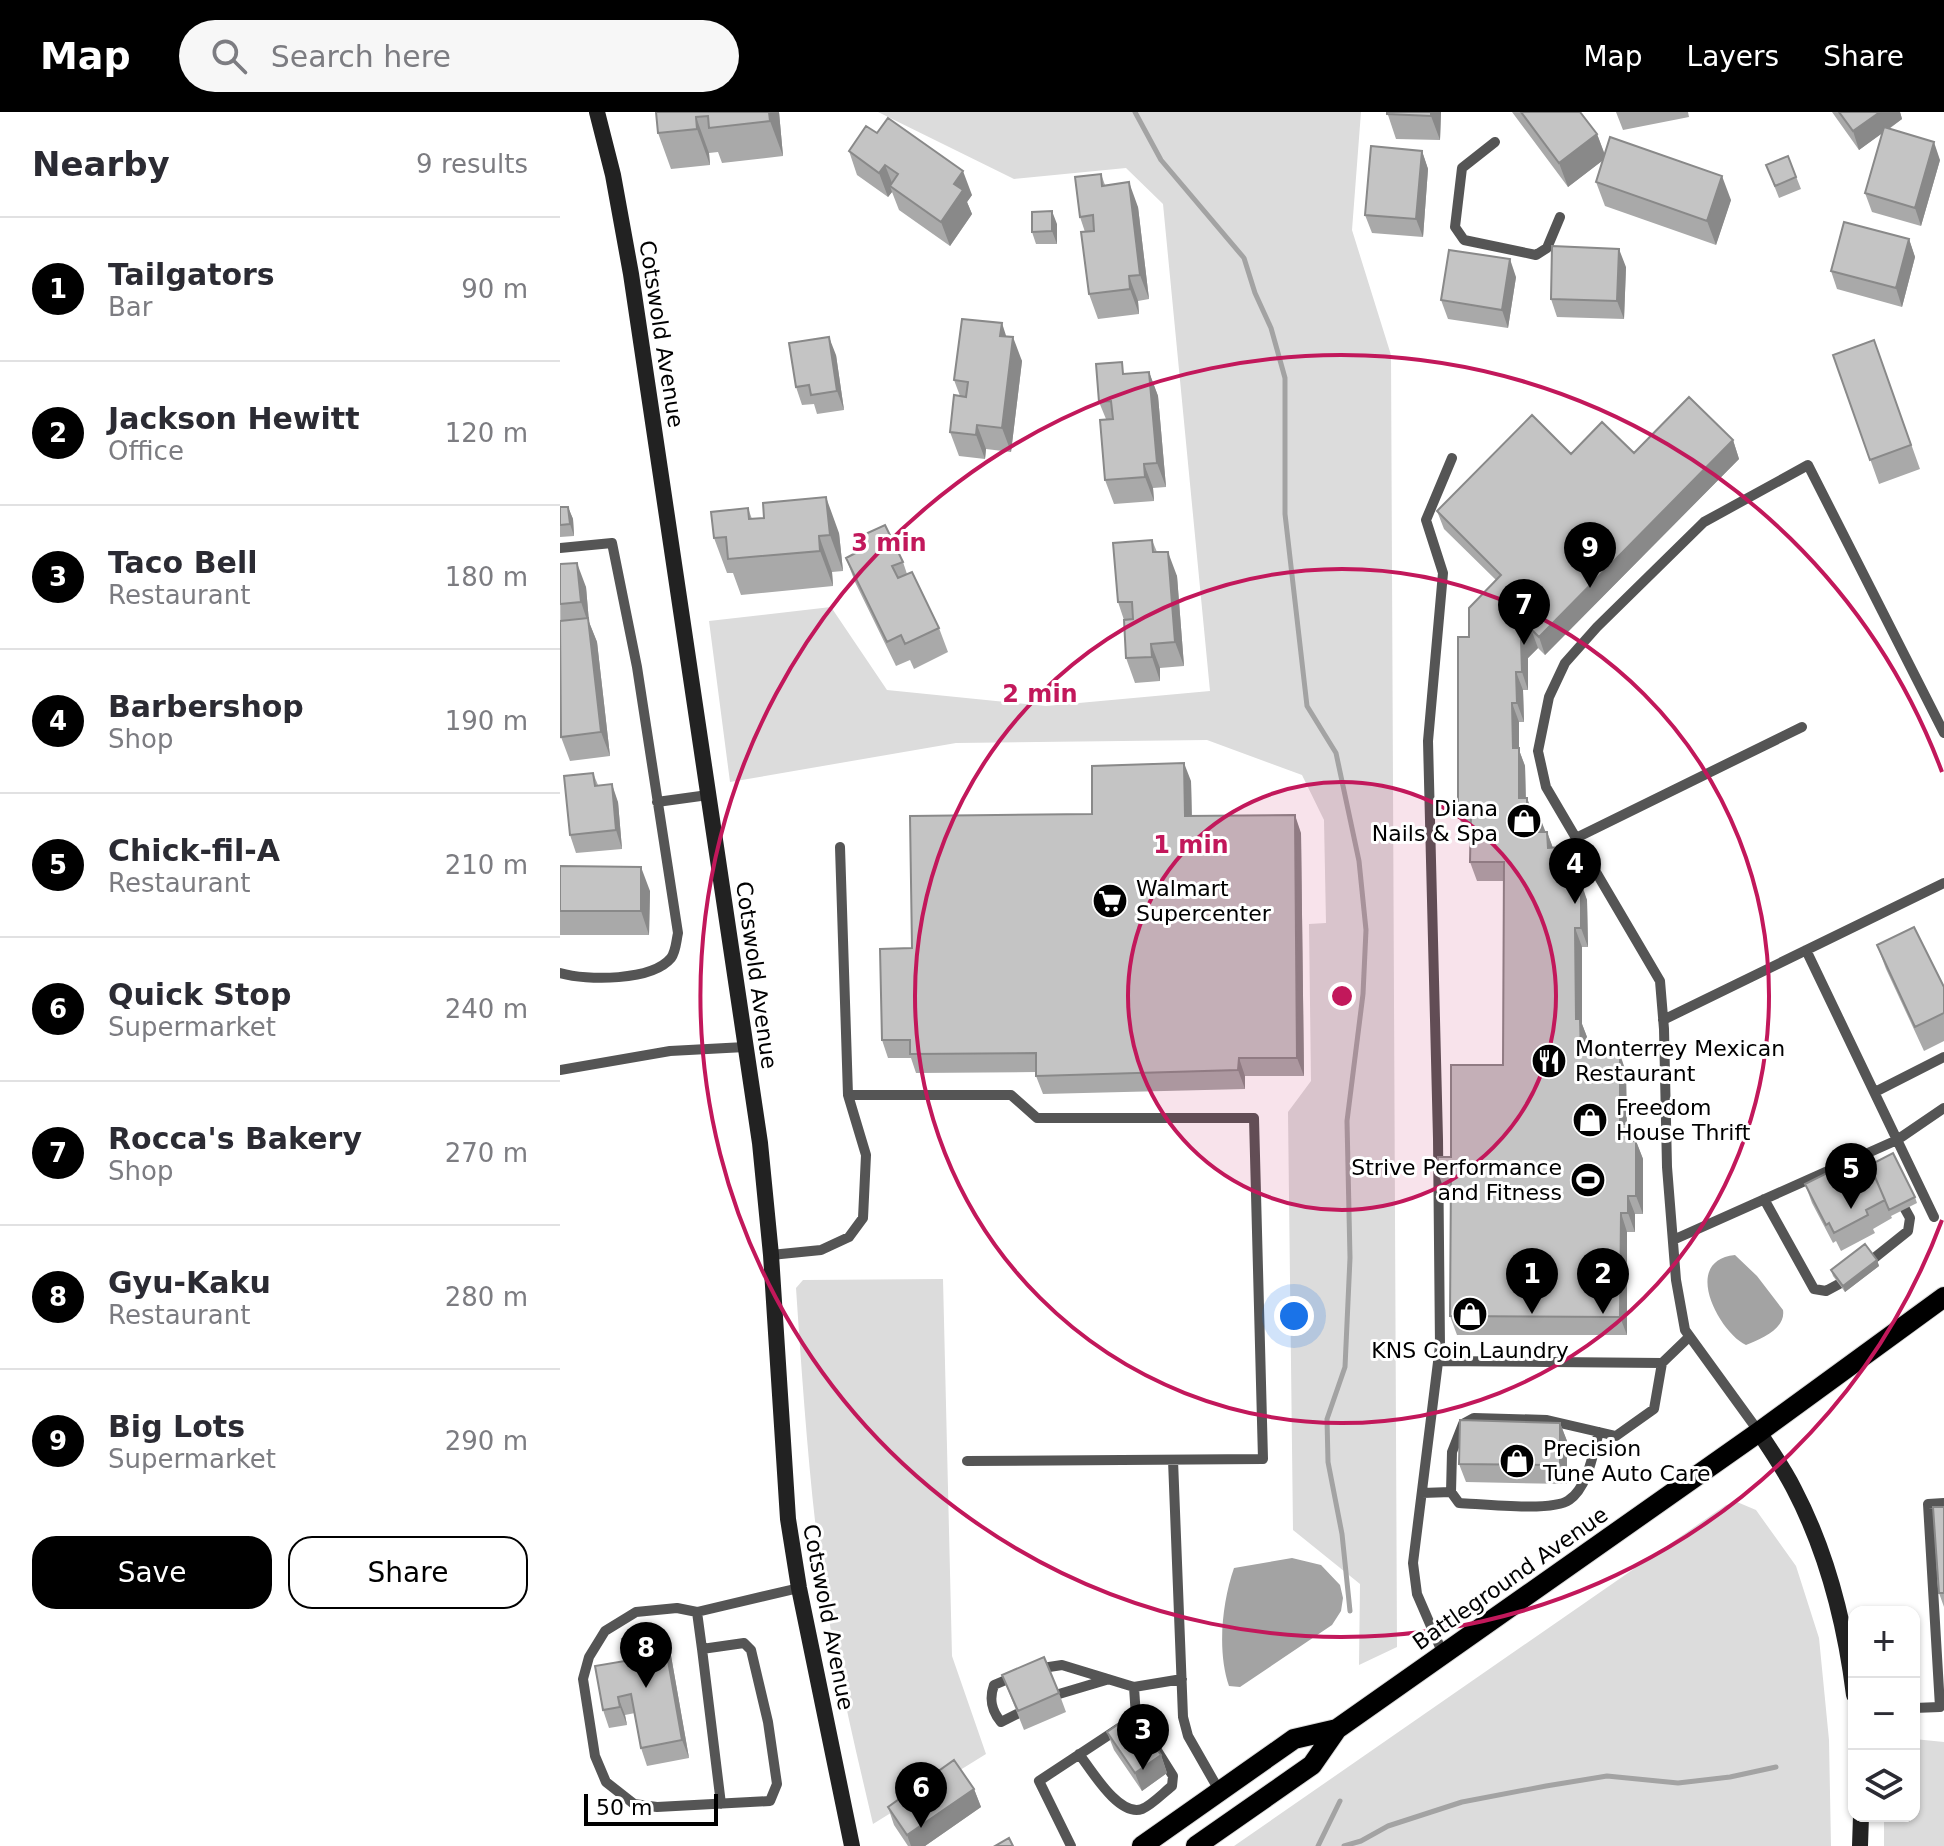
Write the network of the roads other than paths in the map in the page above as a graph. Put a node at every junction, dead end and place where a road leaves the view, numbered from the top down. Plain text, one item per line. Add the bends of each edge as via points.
1 (597, 112) edge
2 (1495, 142) dead end
3 (1560, 217) dead end
4 (1452, 458) dead end
5 (560, 548) edge
6 (1802, 727) dead end
7 (1944, 733) edge
8 (708, 795) junction
9 (657, 802) junction
10 (1576, 838) junction
11 (840, 847) dead end
12 (1944, 883) edge
13 (1806, 950) junction
14 (560, 973) edge
15 (1663, 1020) junction
16 (745, 1047) junction
17 (1944, 1057) edge
18 (560, 1070) edge
19 (1875, 1092) junction
20 (848, 1095) junction
21 (1944, 1108) edge
22 (1897, 1140) junction
23 (1764, 1199) junction
24 (1905, 1209) edge
25 (1934, 1217) dead end
26 (1673, 1240) junction
27 (771, 1255) junction
28 (1873, 1259) edge
29 (1839, 1284) edge
30 (1944, 1297) edge
31 (1689, 1337) junction
32 (1438, 1361) junction
33 (1662, 1363) junction
34 (1599, 1432) junction
35 (1759, 1432) junction
36 (1173, 1460) junction
37 (967, 1461) dead end
38 (1451, 1492) junction
39 (1422, 1493) junction
40 (1944, 1503) edge
41 (799, 1588) junction
42 (697, 1612) junction
43 (702, 1649) junction
44 (1443, 1654) junction
45 (1852, 1678) edge
46 (1109, 1679) junction
47 (1182, 1679) junction
48 (1134, 1687) junction
49 (1059, 1694) edge
50 (1920, 1708) edge
51 (1017, 1714) edge
52 (1136, 1717) junction
53 (1337, 1729) junction
54 (1079, 1754) junction
55 (1220, 1792) junction
56 (721, 1804) junction
57 (1861, 1822) edge
58 (852, 1846) edge
59 (1071, 1846) edge
60 (1142, 1846) edge
61 (1196, 1846) edge
62 (1860, 1846) edge

1 - 8 street, Cotswold Avenue via 631,274
2 - 3 lane via 1462,168 1455,227 1464,240 1536,255 1547,248
4 - 32 lane via 1426,520 1443,573 1428,741
5 - 9 lane via 612,543
6 - 10 lane
7 - 10 lane via 1808,465 1704,522 1565,663 1549,697 1538,751 1546,787
8 - 9 lane
8 - 16 street, Cotswold Avenue
9 - 14 lane via 678,933 674,954 663,966 611,979
10 - 15 lane via 1660,981
11 - 20 lane
12 - 13 lane
13 - 15 lane
13 - 19 lane
15 - 26 lane
16 - 18 lane via 670,1051
16 - 27 street, Cotswold Avenue
17 - 19 lane
19 - 22 lane
20 - 27 lane via 866,1155 863,1218 849,1237 821,1250
20 - 36 lane via 1011,1095 1037,1118 1254,1118 1263,1459
21 - 22 lane
22 - 23 lane via 1876,1154
22 - 25 lane
23 - 26 lane
23 - 29 lane via 1814,1289 1826,1291
24 - 28 lane via 1908,1231
26 - 31 lane
27 - 41 street, Cotswold Avenue via 783,1470
30 - 35 main road, Battleground Avenue
31 - 33 lane
31 - 35 lane
32 - 33 lane
32 - 39 lane
33 - 34 lane via 1654,1409 1616,1436
34 - 38 lane via 1586,1474 1569,1500 1550,1506 1459,1503
34 - 38 lane via 1547,1420 1474,1418 1463,1424 1452,1452
35 - 44 main road, Battleground Avenue
35 - 45 street via 1794,1488 1828,1569
36 - 37 lane
36 - 47 lane
38 - 39 lane
39 - 44 lane via 1413,1563 1417,1594
40 - 50 lane via 1928,1504 1940,1707
41 - 42 lane
41 - 58 street, Cotswold Avenue
42 - 43 lane
42 - 56 lane via 636,1612 605,1631 583,1679 586,1711 606,1782 634,1804
43 - 56 lane
43 - 56 lane via 744,1643 751,1650 777,1784 770,1801
44 - 53 main road, Battleground Avenue
46 - 48 lane
46 - 49 lane
46 - 51 lane via 1062,1665 1025,1671 994,1685 991,1695 993,1713 1001,1722
47 - 48 lane
47 - 55 lane via 1188,1736
48 - 52 lane
52 - 54 lane
52 - 54 lane via 1173,1776 1172,1786 1144,1808 1120,1806
53 - 55 main road, Battleground Avenue via 1294,1739
53 - 61 main road, Battleground Avenue via 1312,1765
54 - 59 lane via 1039,1781
55 - 60 main road, Battleground Avenue
55 - 61 main road via 1224,1809
57 - 62 street

